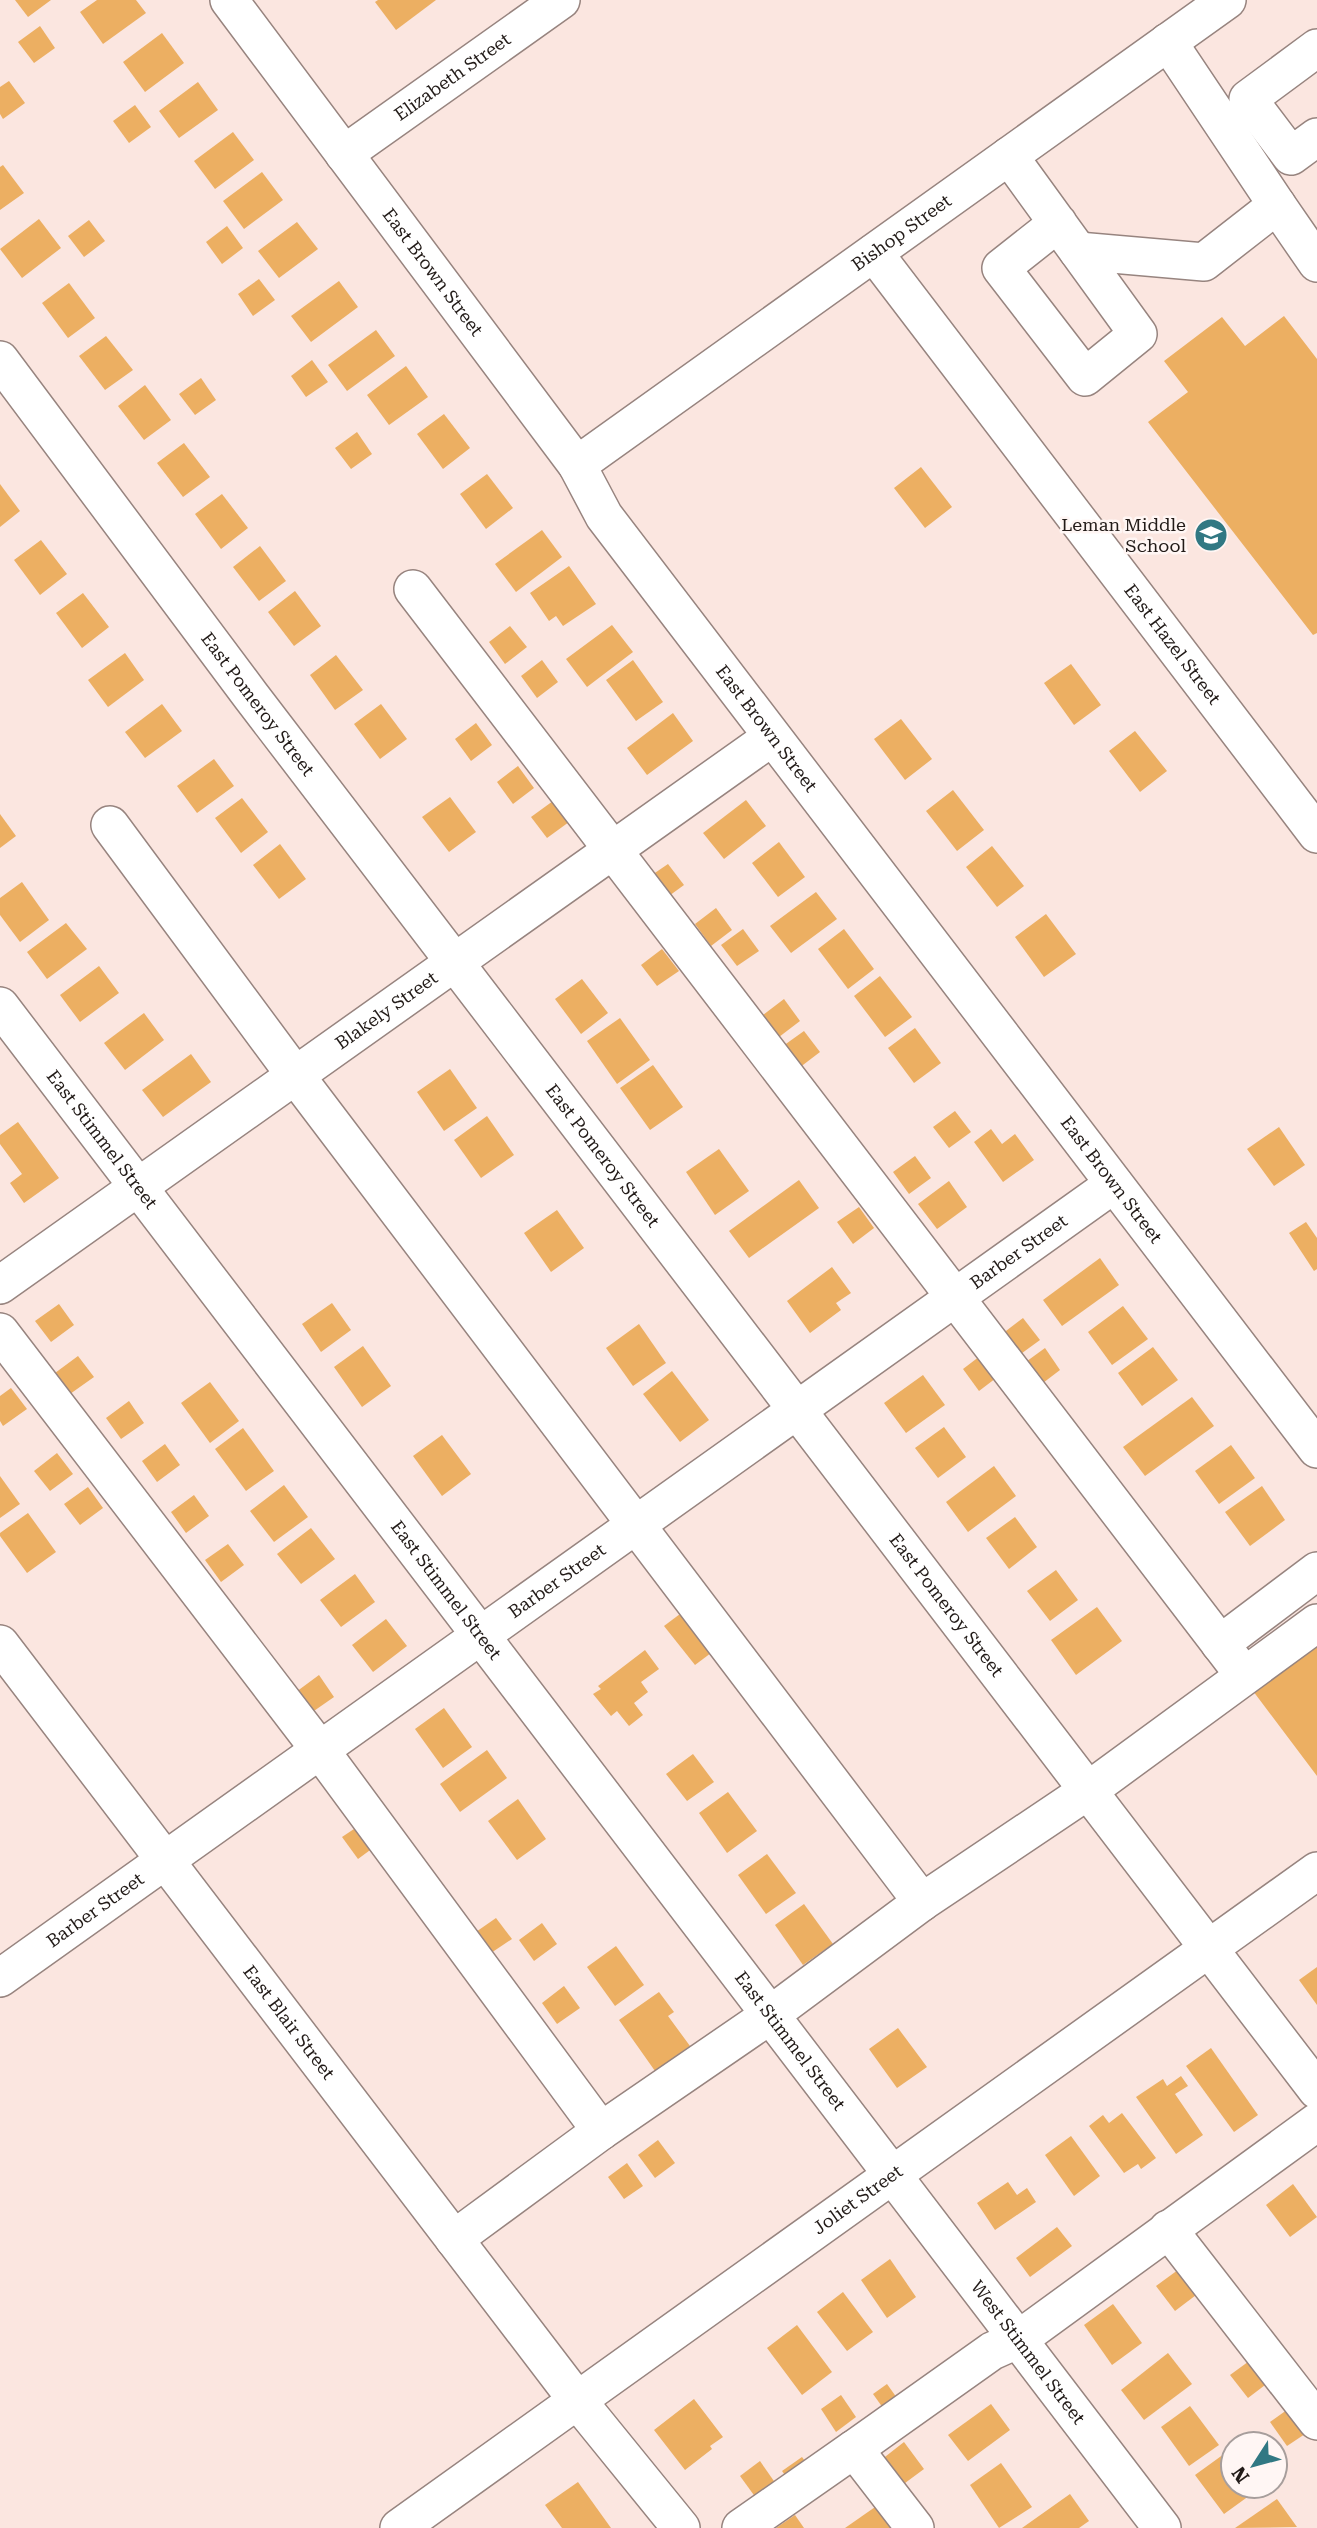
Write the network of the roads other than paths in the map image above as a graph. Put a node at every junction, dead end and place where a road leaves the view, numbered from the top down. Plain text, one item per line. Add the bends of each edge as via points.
1 (229, 0) edge
2 (561, 0) edge
3 (1223, 1) edge
4 (1168, 42) junction
5 (1317, 48) edge
6 (1317, 137) edge
7 (344, 154) junction
8 (1009, 156) junction
9 (1277, 205) junction
10 (874, 253) junction
11 (1317, 263) edge
12 (0, 360) edge
13 (577, 465) junction
14 (413, 589) dead end
15 (772, 737) junction
16 (110, 825) dead end
17 (1317, 834) edge
18 (614, 849) junction
19 (456, 961) junction
20 (0, 1006) edge
21 (295, 1075) junction
22 (1114, 1184) junction
23 (139, 1188) junction
24 (0, 1285) edge
25 (956, 1297) junction
26 (0, 1332) edge
27 (798, 1410) junction
28 (1317, 1450) edge
29 (635, 1525) junction
30 (1317, 1571) edge
31 (1317, 1623) edge
32 (481, 1636) junction
33 (0, 1644) edge
34 (1220, 1644) junction
35 (1244, 1675) junction
36 (320, 1750) junction
37 (1089, 1790) junction
38 (165, 1861) junction
39 (1317, 1871) edge
40 (922, 1902) junction
41 (1209, 1948) junction
42 (0, 1978) edge
43 (770, 2015) junction
44 (1317, 2090) edge
45 (1317, 2122) edge
46 (601, 2131) junction
47 (893, 2176) junction
48 (1168, 2229) junction
49 (454, 2239) junction
50 (1018, 2339) junction
51 (578, 2400) junction
52 (1317, 2421) edge
53 (854, 2449) junction
54 (399, 2528) edge
55 (681, 2528) edge
56 (741, 2528) edge
57 (915, 2528) edge
58 (1162, 2528) edge

1 - 7 street, East Brown Street
2 - 7 street, Elizabeth Street
3 - 4 street, Bishop Street
4 - 8 street, Bishop Street
4 - 9 street
5 - 6 street via 1248,99 1291,156
7 - 13 street, East Brown Street
8 - 9 street via 1068,237 1204,262
8 - 10 street, Bishop Street
9 - 11 street
10 - 13 street, Bishop Street
10 - 17 street, East Hazel Street
12 - 19 street, East Pomeroy Street
13 - 15 street, East Brown Street via 604,516
14 - 18 street
15 - 18 street, Blakely Street
15 - 22 street, East Brown Street
16 - 21 street
18 - 19 street, Blakely Street
18 - 25 street
19 - 21 street, Blakely Street
19 - 27 street, East Pomeroy Street
20 - 23 street, East Stimmel Street
21 - 23 street, Blakely Street
21 - 29 street
22 - 25 street, Barber Street
22 - 28 street, East Brown Street
23 - 24 street, Blakely Street
23 - 32 street, East Stimmel Street
25 - 27 street, Barber Street
25 - 34 street
26 - 36 street
27 - 29 street, Barber Street
27 - 37 street, East Pomeroy Street
29 - 32 street, Barber Street
29 - 40 street
30 - 34 street
31 - 35 street
32 - 36 street, Barber Street
32 - 43 street, East Stimmel Street
33 - 38 street, East Blair Street
34 - 35 street
35 - 37 street
36 - 38 street, Barber Street
36 - 46 street
37 - 40 street
37 - 41 street, East Pomeroy Street
38 - 42 street, Barber Street
38 - 49 street, East Blair Street
39 - 41 street, Joliet Street
40 - 43 street
41 - 44 street, East Pomeroy Street
41 - 47 street, Joliet Street
43 - 46 street
43 - 47 street, East Stimmel Street
45 - 48 street
46 - 49 street
47 - 50 street, West Stimmel Street
47 - 51 street, Joliet Street
48 - 50 street
48 - 52 street
49 - 51 street, East Blair Street
50 - 53 street via 992,2351
50 - 58 street, West Stimmel Street
51 - 54 street, Joliet Street
51 - 55 street, East Blair Street
53 - 56 street
53 - 57 street

